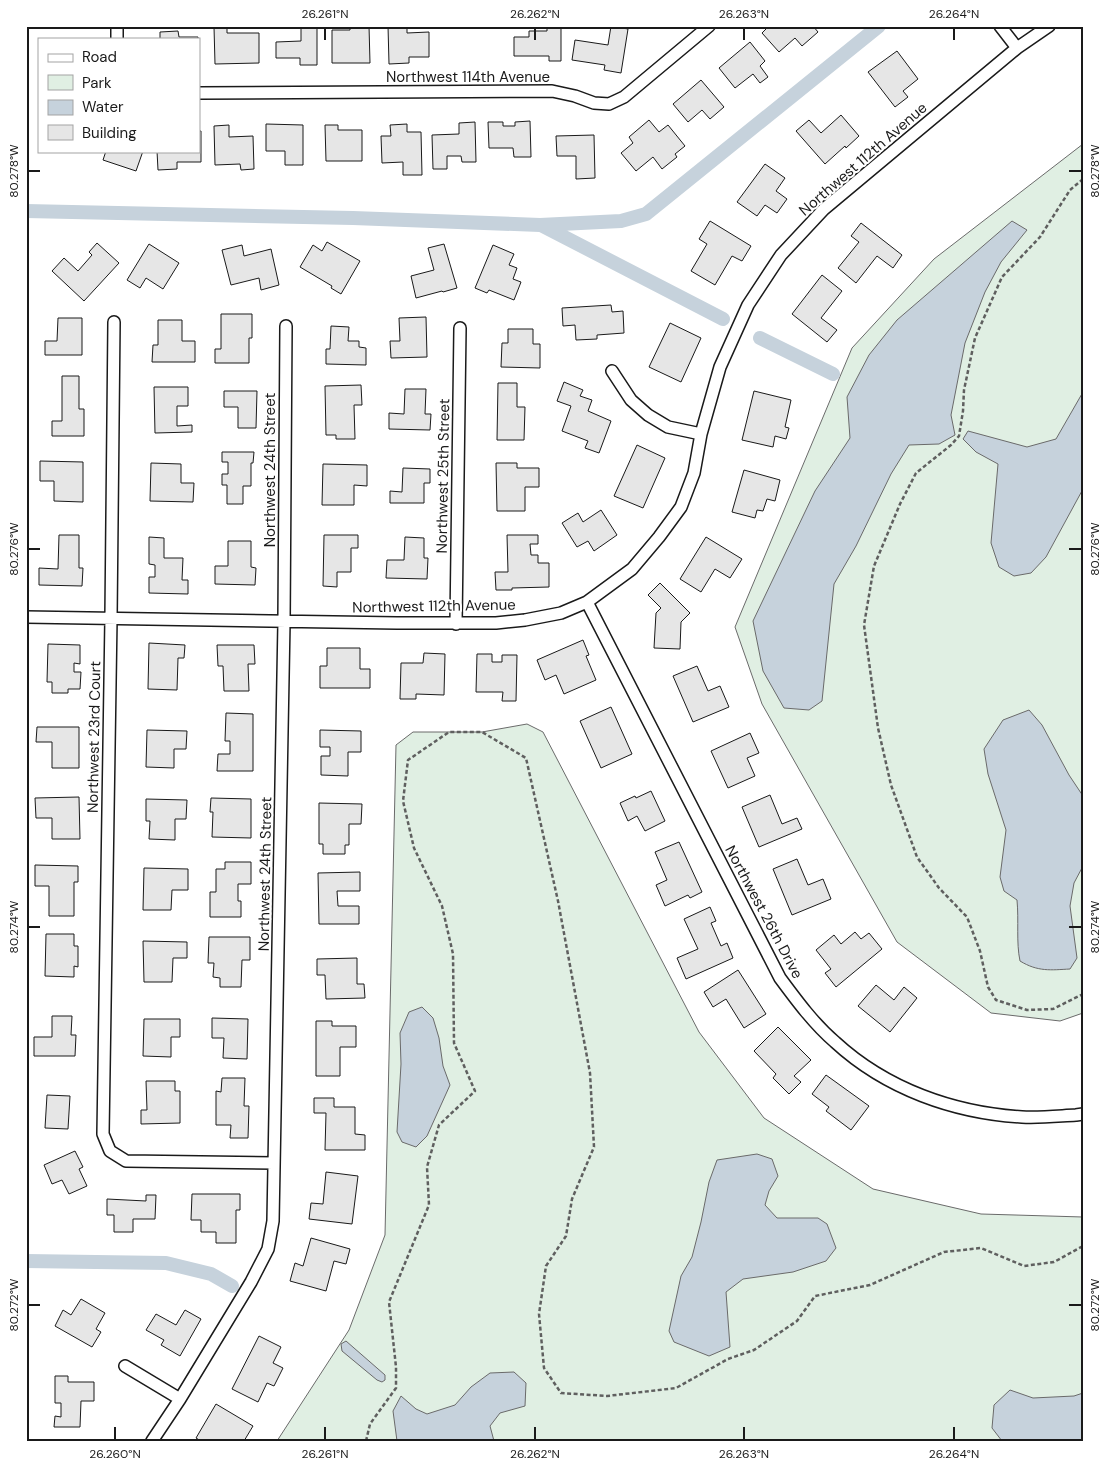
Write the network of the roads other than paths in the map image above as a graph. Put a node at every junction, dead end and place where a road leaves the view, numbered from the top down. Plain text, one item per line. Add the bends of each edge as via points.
1 (709, 26) edge
2 (1000, 26) edge
3 (1049, 26) edge
4 (1017, 48) junction
5 (200, 93) edge
6 (114, 322) dead end
7 (286, 326) dead end
8 (460, 328) dead end
9 (612, 371) dead end
10 (701, 434) junction
11 (587, 602) junction
12 (26, 617) edge
13 (111, 618) junction
14 (284, 622) junction
15 (456, 624) junction
16 (1083, 1114) edge
17 (274, 1163) junction
18 (125, 1366) dead end
19 (180, 1399) junction
20 (152, 1441) edge

1 - 5 street, Northwest 114th Avenue via 624,97 609,104 594,104 552,91
2 - 4 street
3 - 4 street, Northwest 112th Avenue
4 - 10 street, Northwest 112th Avenue via 824,209 782,255 748,306 720,367
6 - 13 street, Northwest 23rd Court
7 - 14 street, Northwest 24th Street
8 - 15 street, Northwest 25th Street
9 - 10 street via 631,400 648,415 668,427
10 - 11 street, Northwest 112th Avenue via 694,473 681,507 632,569
11 - 15 street, Northwest 112th Avenue via 525,620
11 - 16 street, Northwest 26th Drive via 780,978 835,1042 872,1071 916,1094 967,1110 1023,1117
12 - 13 street, Northwest 112th Avenue
13 - 14 street, Northwest 112th Avenue
13 - 17 street, Northwest 23rd Court via 103,1134 110,1151 126,1161
14 - 15 street, Northwest 112th Avenue
14 - 17 street, Northwest 24th Street
17 - 19 street, Northwest 24th Street via 273,1221 268,1249
18 - 19 street
19 - 20 street, Northwest 24th Street

